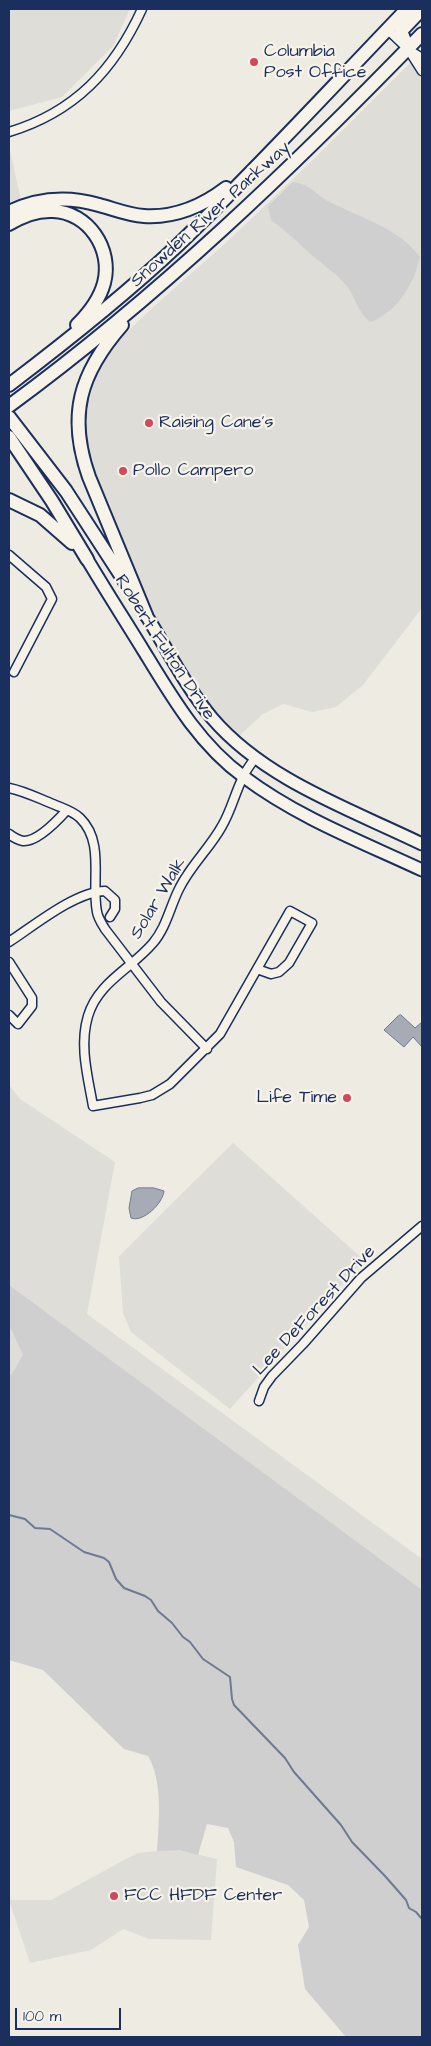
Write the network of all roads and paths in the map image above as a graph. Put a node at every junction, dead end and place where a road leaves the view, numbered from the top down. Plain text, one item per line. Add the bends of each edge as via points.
1 (142, 9) edge
2 (407, 9) edge
3 (422, 9) edge
4 (387, 29) junction
5 (422, 34) edge
6 (408, 49) junction
7 (422, 58) edge
8 (422, 71) edge
9 (9, 132) edge
10 (279, 143) junction
11 (9, 212) edge
12 (9, 224) edge
13 (189, 261) junction
14 (40, 361) junction
15 (9, 385) edge
16 (14, 402) edge
17 (9, 418) edge
18 (9, 437) edge
19 (9, 500) edge
20 (9, 555) edge
21 (87, 559) junction
22 (146, 615) junction
23 (14, 672) dead end
24 (255, 758) junction
25 (243, 777) junction
26 (9, 788) edge
27 (67, 810) junction
28 (9, 834) edge
29 (422, 844) edge
30 (422, 870) edge
31 (95, 892) junction
32 (110, 917) dead end
33 (9, 942) edge
34 (9, 962) edge
35 (130, 965) junction
36 (258, 969) junction
37 (9, 1015) edge
38 (207, 1049) junction
39 (422, 1226) edge
40 (260, 1401) dead end

1 - 9 street via 124,44 90,87 53,113
2 - 4 main road, Snowden River Parkway
3 - 6 main road via 401,31
4 - 6 street
4 - 10 main road, Snowden River Parkway
5 - 6 main road, Snowden River Parkway
6 - 7 street
6 - 8 street
6 - 13 main road, Snowden River Parkway
10 - 11 main road via 212,199 179,213 157,216 133,214 68,199 38,202
10 - 14 main road, Snowden River Parkway via 177,246
12 - 14 main road via 40,211 64,213 90,228 104,251 106,271 100,294 80,322
13 - 16 main road, Snowden River Parkway via 90,344
13 - 22 main road via 123,325 99,354 85,382 80,409 79,436 84,462
14 - 15 main road, Snowden River Parkway
17 - 22 main road via 66,491
18 - 21 main road
19 - 21 main road via 40,515 63,533
20 - 23 street via 46,587 52,599
21 - 25 street, Robert Fulton Drive via 177,707 195,731
22 - 24 street, Robert Fulton Drive via 212,718
24 - 25 street, Solar Walk
24 - 29 street, Robert Fulton Drive via 293,782
25 - 30 street, Robert Fulton Drive via 299,812
25 - 35 street, Solar Walk via 227,818 180,888 159,935
26 - 27 street
27 - 28 street via 56,823 31,840 17,840
27 - 31 street via 80,817 93,840
31 - 32 street via 105,891 115,900 115,909
31 - 33 street via 75,900
31 - 35 street via 99,919
34 - 37 street via 32,998 32,1006 18,1024
35 - 38 street via 171,1014
35 - 38 street, Solar Walk via 102,989 88,1016 84,1052 93,1106 152,1095 170,1084
36 - 36 street via 290,911 312,923 284,968 271,974
36 - 38 street via 220,1034
39 - 40 street, Lee DeForest Drive via 360,1278 272,1376

